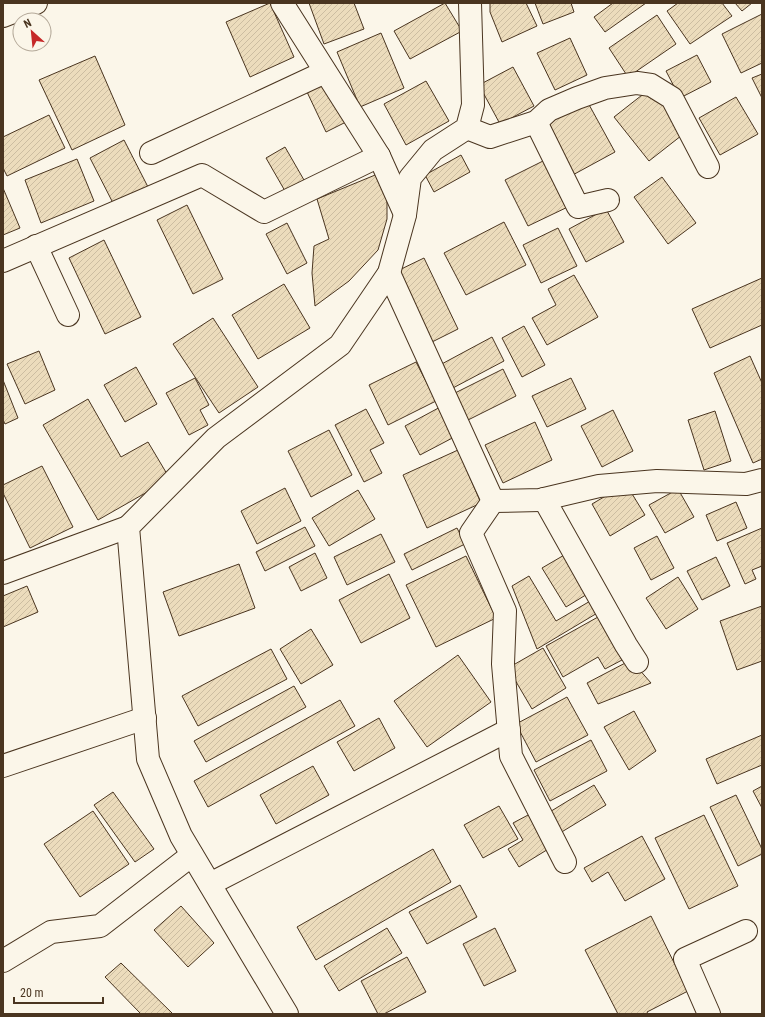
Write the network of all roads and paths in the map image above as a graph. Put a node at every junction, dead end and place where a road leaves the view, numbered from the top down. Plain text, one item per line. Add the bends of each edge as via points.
1 (36, 3) edge
2 (282, 3) edge
3 (470, 3) edge
4 (3, 16) edge
5 (325, 72) junction
6 (536, 122) junction
7 (467, 128) junction
8 (151, 153) dead end
9 (379, 156) junction
10 (708, 167) dead end
11 (608, 200) dead end
12 (405, 215) junction
13 (36, 246) junction
14 (3, 261) edge
15 (388, 273) junction
16 (68, 315) dead end
17 (762, 480) edge
18 (544, 499) junction
19 (493, 501) junction
20 (128, 527) junction
21 (5, 566) edge
22 (637, 662) dead end
23 (145, 718) junction
24 (509, 730) junction
25 (3, 766) edge
26 (192, 855) junction
27 (565, 862) dead end
28 (210, 884) junction
29 (746, 931) dead end
30 (3, 961) edge
31 (287, 1014) edge
32 (709, 1014) edge

1 - 4 street
2 - 5 street
3 - 7 street via 473,105
5 - 8 street
5 - 9 street
6 - 7 street via 490,137
6 - 10 street via 549,110 606,88 637,84 651,86 672,98
6 - 11 street via 578,207
7 - 12 street via 433,150 410,178
9 - 12 street
9 - 13 street via 264,212 202,174
12 - 15 street
13 - 14 street
13 - 16 street
15 - 19 street
15 - 20 street via 340,345 216,438
17 - 18 street via 746,484 657,481 599,486
18 - 19 street
18 - 22 street
19 - 24 street via 471,533 505,611 503,664
20 - 21 street
20 - 23 street
23 - 25 street
23 - 26 street via 148,759 181,836
24 - 27 street via 511,756
24 - 28 street
26 - 28 street
26 - 30 street via 100,926 51,932
28 - 31 street
29 - 32 street via 684,959

